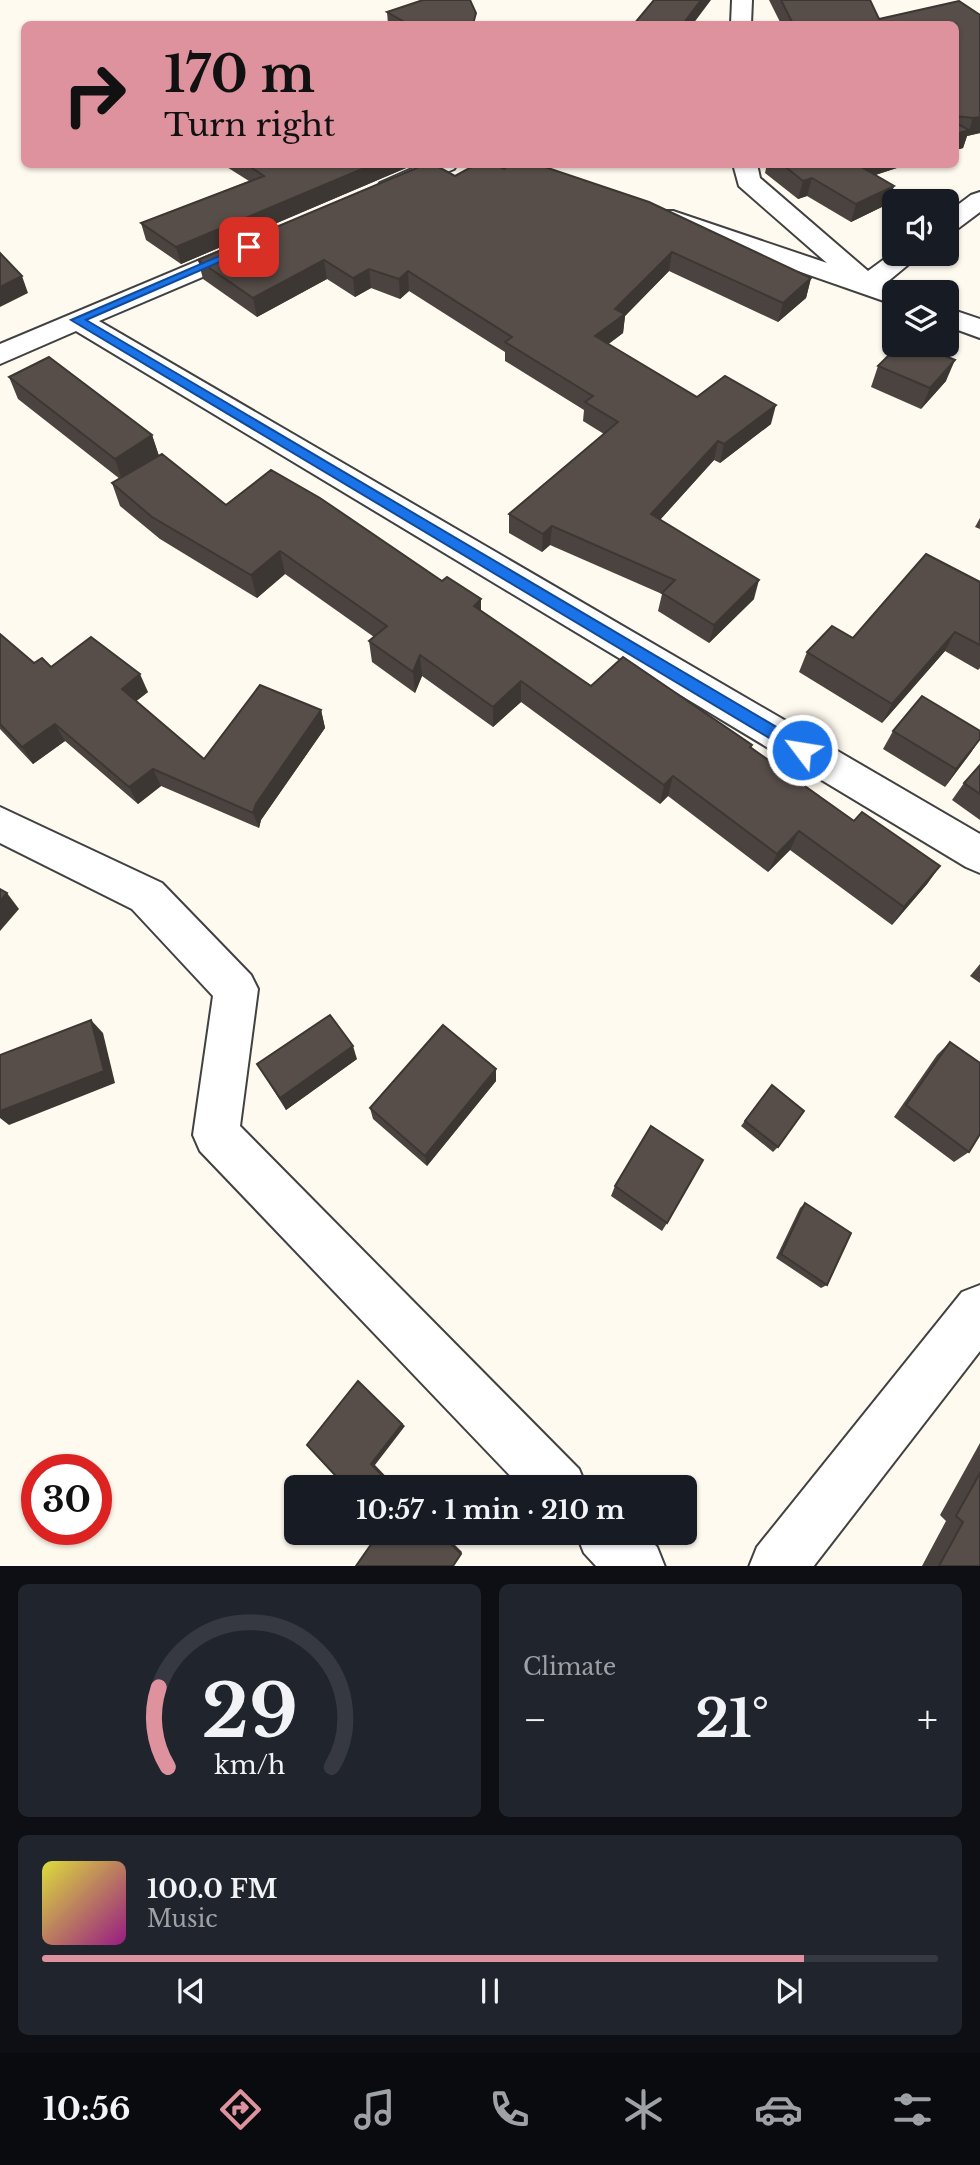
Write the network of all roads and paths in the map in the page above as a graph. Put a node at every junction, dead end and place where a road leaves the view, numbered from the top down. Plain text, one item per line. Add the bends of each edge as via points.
1 (741, 0) edge
2 (741, 21) edge
3 (436, 168) edge
4 (746, 168) edge
5 (980, 200) edge
6 (356, 202) edge
7 (645, 210) edge
8 (959, 216) edge
9 (280, 234) edge
10 (892, 266) edge
11 (867, 284) junction
12 (882, 290) edge
13 (77, 320) junction
14 (959, 321) edge
15 (980, 329) edge
16 (0, 355) edge
17 (0, 824) edge
18 (980, 855) edge
19 (980, 1310) edge
20 (547, 1475) edge
21 (616, 1545) edge
22 (637, 1566) edge
23 (777, 1566) edge

1 - 2 street
3 - 6 street
4 - 11 street via 748,181
5 - 8 street
7 - 11 street
9 - 13 street
10 - 11 street
11 - 12 street
13 - 16 street
13 - 18 street
14 - 15 street
17 - 20 street via 148,896 236,989 216,1135
19 - 23 street
21 - 22 street

